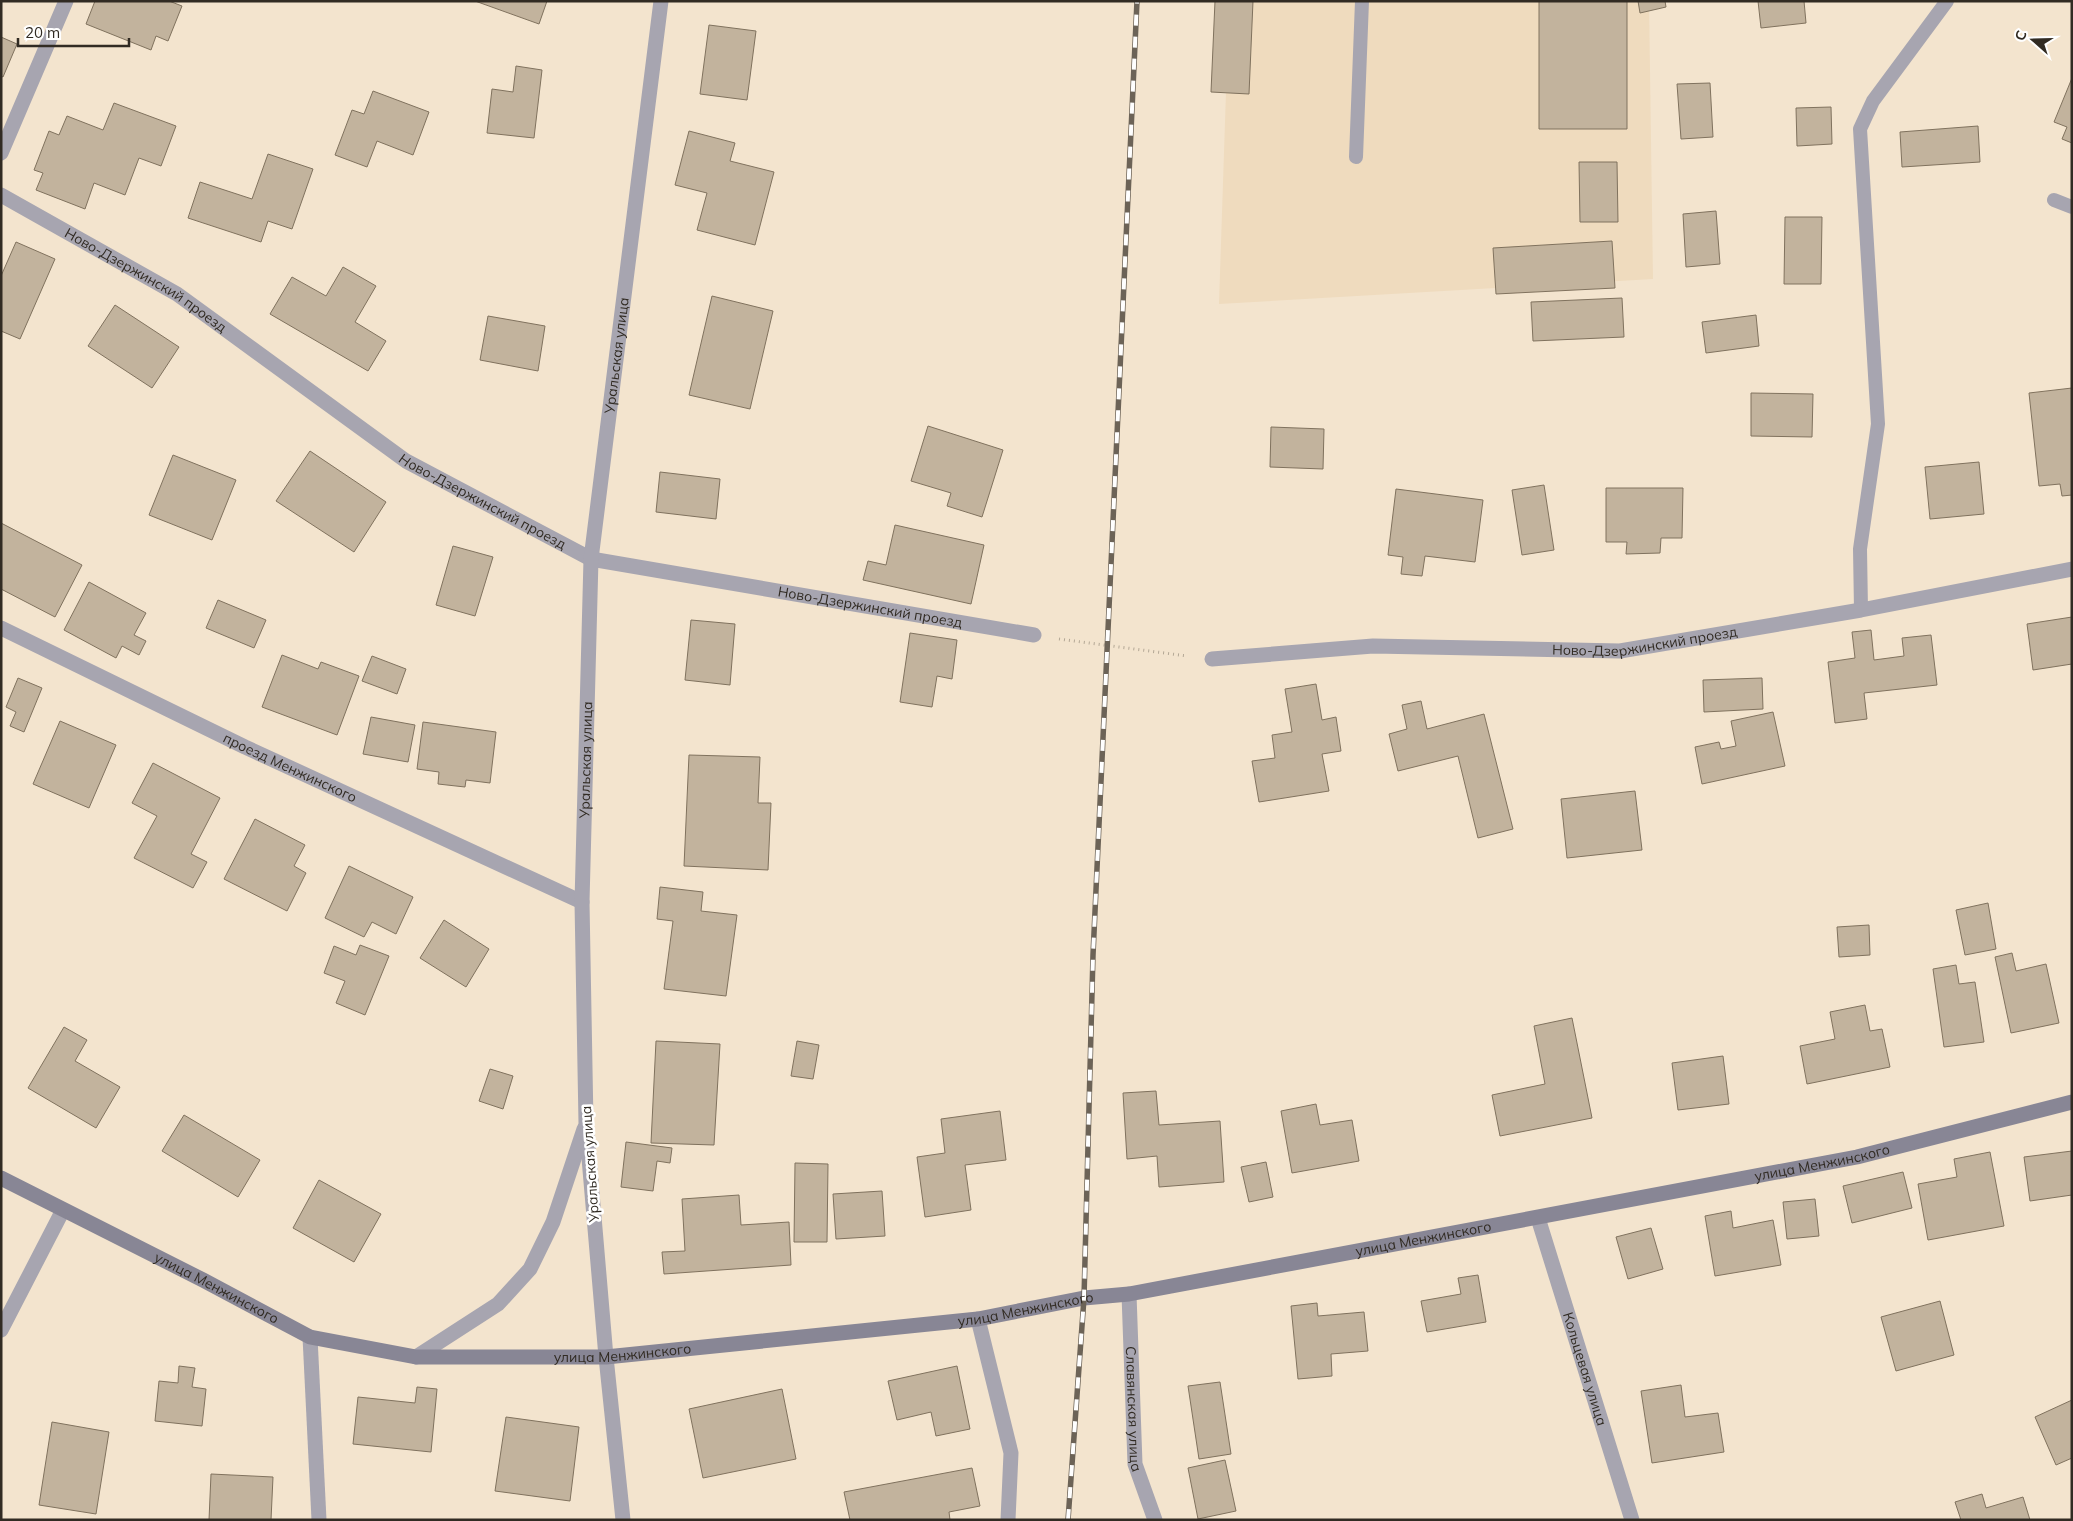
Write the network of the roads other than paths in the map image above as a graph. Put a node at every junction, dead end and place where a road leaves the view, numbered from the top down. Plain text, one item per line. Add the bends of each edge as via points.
1 (66, 1) edge
2 (661, 1) edge
3 (1362, 1) edge
4 (1947, 1) edge
5 (1, 153) edge
6 (1356, 157) dead end
7 (1, 194) edge
8 (2054, 200) dead end
9 (2072, 207) edge
10 (591, 558) junction
11 (2072, 569) edge
12 (1861, 610) junction
13 (1, 628) edge
14 (1034, 635) road end
15 (1212, 660) road end
16 (582, 902) junction
17 (2072, 1102) edge
18 (586, 1123) junction
19 (1, 1178) edge
20 (63, 1210) junction
21 (1538, 1218) junction
22 (1129, 1294) junction
23 (978, 1319) junction
24 (1, 1330) edge
25 (310, 1336) junction
26 (416, 1357) junction
27 (606, 1357) junction
28 (319, 1520) edge
29 (623, 1520) edge
30 (1008, 1520) edge
31 (1155, 1520) edge
32 (1632, 1520) edge

1 - 5 street
2 - 10 street, Уральская улица
3 - 6 lane
4 - 12 lane via 1873,101 1860,129 1878,424 1860,549
7 - 10 street, Ново-Дзержинский проезд via 177,294 406,461
8 - 9 lane
10 - 14 street, Ново-Дзержинский проезд
10 - 16 street, Уральская улица
11 - 12 street, Ново-Дзержинский проезд
12 - 15 street, Ново-Дзержинский проезд via 1620,651 1373,646
13 - 16 street, проезд Менжинского via 245,748
16 - 18 street, Уральская улица
17 - 21 street, улица Менжинского via 1857,1157
18 - 26 street via 553,1222 530,1269 498,1304
18 - 27 street, Уральская улица
19 - 20 street, улица Менжинского
20 - 24 street
20 - 25 street, улица Менжинского
21 - 22 street, улица Менжинского
21 - 32 street, Кольцевая улица
22 - 23 street, улица Менжинского via 1084,1298
22 - 31 street, Славянская улица via 1135,1464
23 - 27 street, улица Менжинского
23 - 30 street via 1011,1453
25 - 26 street, улица Менжинского
25 - 28 street
26 - 27 street, улица Менжинского
27 - 29 street, Уральская улица

